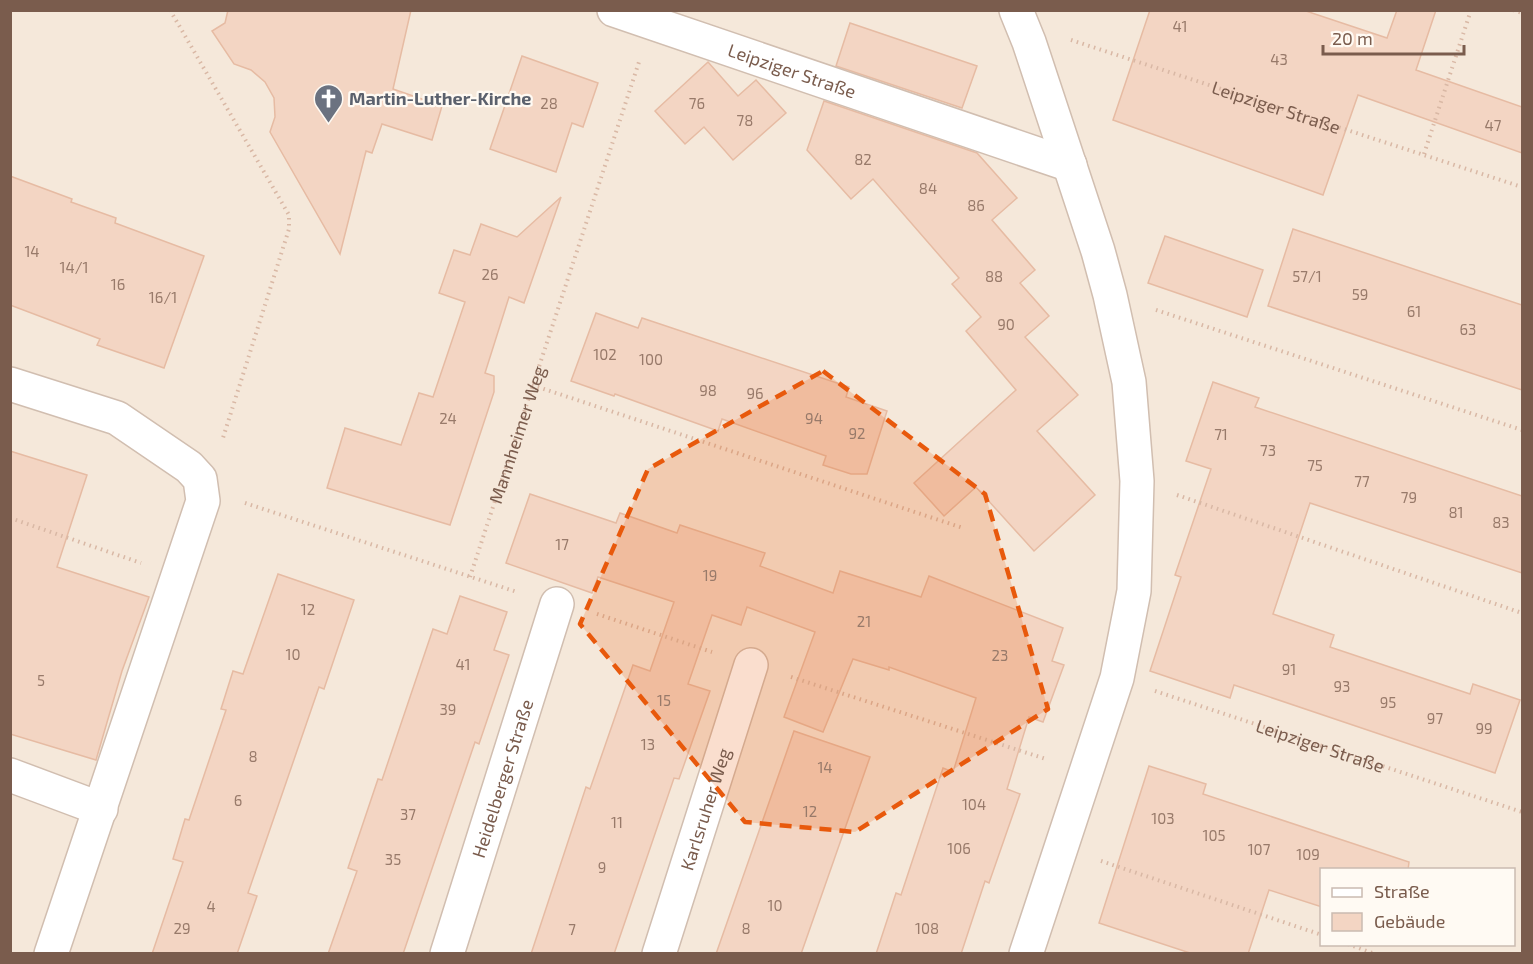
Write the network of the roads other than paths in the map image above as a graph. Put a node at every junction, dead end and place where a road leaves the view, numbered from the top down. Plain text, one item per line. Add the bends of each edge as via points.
1 (614, 10) edge
2 (1016, 10) edge
3 (1070, 165) junction
4 (10, 384) edge
5 (557, 604) dead end
6 (751, 665) dead end
7 (10, 775) edge
8 (101, 809) junction
9 (51, 954) edge
10 (447, 954) edge
11 (659, 954) edge
12 (1026, 954) edge

1 - 3 street, Leipziger Straße
2 - 3 street
3 - 12 street via 1110,295 1129,382 1137,481 1134,591 1117,678
4 - 8 street via 117,418 171,454 201,484 203,501
5 - 10 street, Heidelberger Straße
6 - 11 street, Karlsruher Weg
7 - 8 street
8 - 9 street

